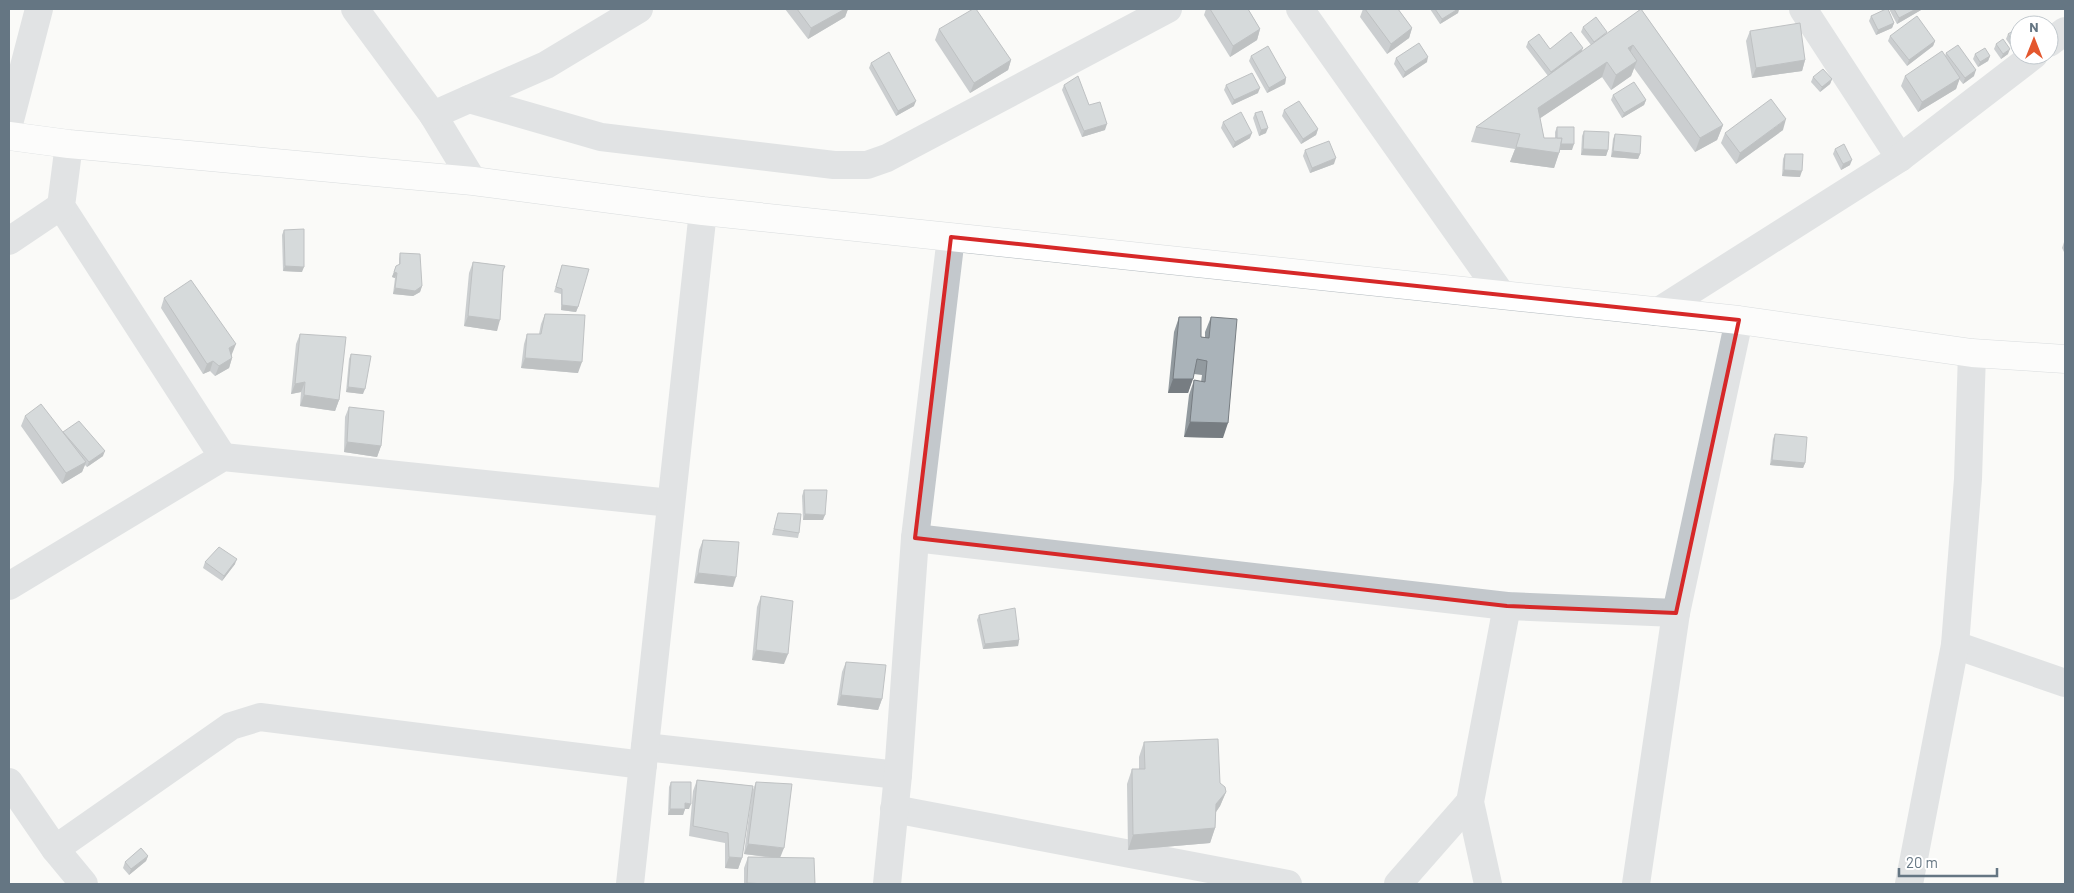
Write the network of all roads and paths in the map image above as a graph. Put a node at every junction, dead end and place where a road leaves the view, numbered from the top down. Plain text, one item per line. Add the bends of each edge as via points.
1 (39, 9) edge
2 (355, 9) edge
3 (639, 9) edge
4 (1168, 9) edge
5 (1803, 9) edge
6 (1302, 10) edge
7 (2021, 65) edge
8 (469, 99) junction
9 (433, 115) junction
10 (9, 124) edge
11 (9, 136) edge
12 (69, 144) junction
13 (1900, 158) junction
14 (473, 181) junction
15 (61, 206) junction
16 (703, 212) junction
17 (951, 237) junction
18 (9, 241) edge
19 (1502, 295) junction
20 (1657, 312) junction
21 (1739, 320) junction
22 (1972, 353) junction
23 (2065, 359) edge
24 (223, 457) junction
25 (671, 503) junction
26 (915, 538) junction
27 (9, 586) edge
28 (1507, 606) junction
29 (1676, 613) junction
30 (1955, 645) junction
31 (2065, 683) edge
32 (644, 756) junction
33 (898, 775) junction
34 (9, 782) edge
35 (1470, 802) junction
36 (894, 809) junction
37 (55, 849) junction
38 (84, 884) edge
39 (630, 884) edge
40 (887, 884) edge
41 (1288, 884) edge
42 (1398, 884) edge
43 (1488, 884) edge
44 (1636, 884) edge
45 (1909, 884) edge

1 - 10 street
2 - 9 street
3 - 8 street via 546,65
4 - 8 street via 887,158 867,165 834,165 601,137
5 - 13 street
6 - 19 street
7 - 13 street
8 - 9 street
9 - 14 street
11 - 12 street
12 - 14 street
12 - 15 street
13 - 20 street
14 - 16 street
15 - 18 street
15 - 24 street
16 - 17 street
16 - 25 street
17 - 19 street
17 - 26 street
19 - 20 street
20 - 21 street
21 - 22 street
21 - 29 street
22 - 23 street
22 - 30 street via 1968,479
24 - 25 street
24 - 27 street
25 - 32 street
26 - 28 street
26 - 33 street
28 - 29 street
28 - 35 street
29 - 44 street
30 - 31 street
30 - 45 street
32 - 33 street
32 - 37 street via 260,717 231,726
32 - 39 street
33 - 36 street
34 - 37 street
35 - 42 street
35 - 43 street
36 - 40 street
36 - 41 street
37 - 38 street

